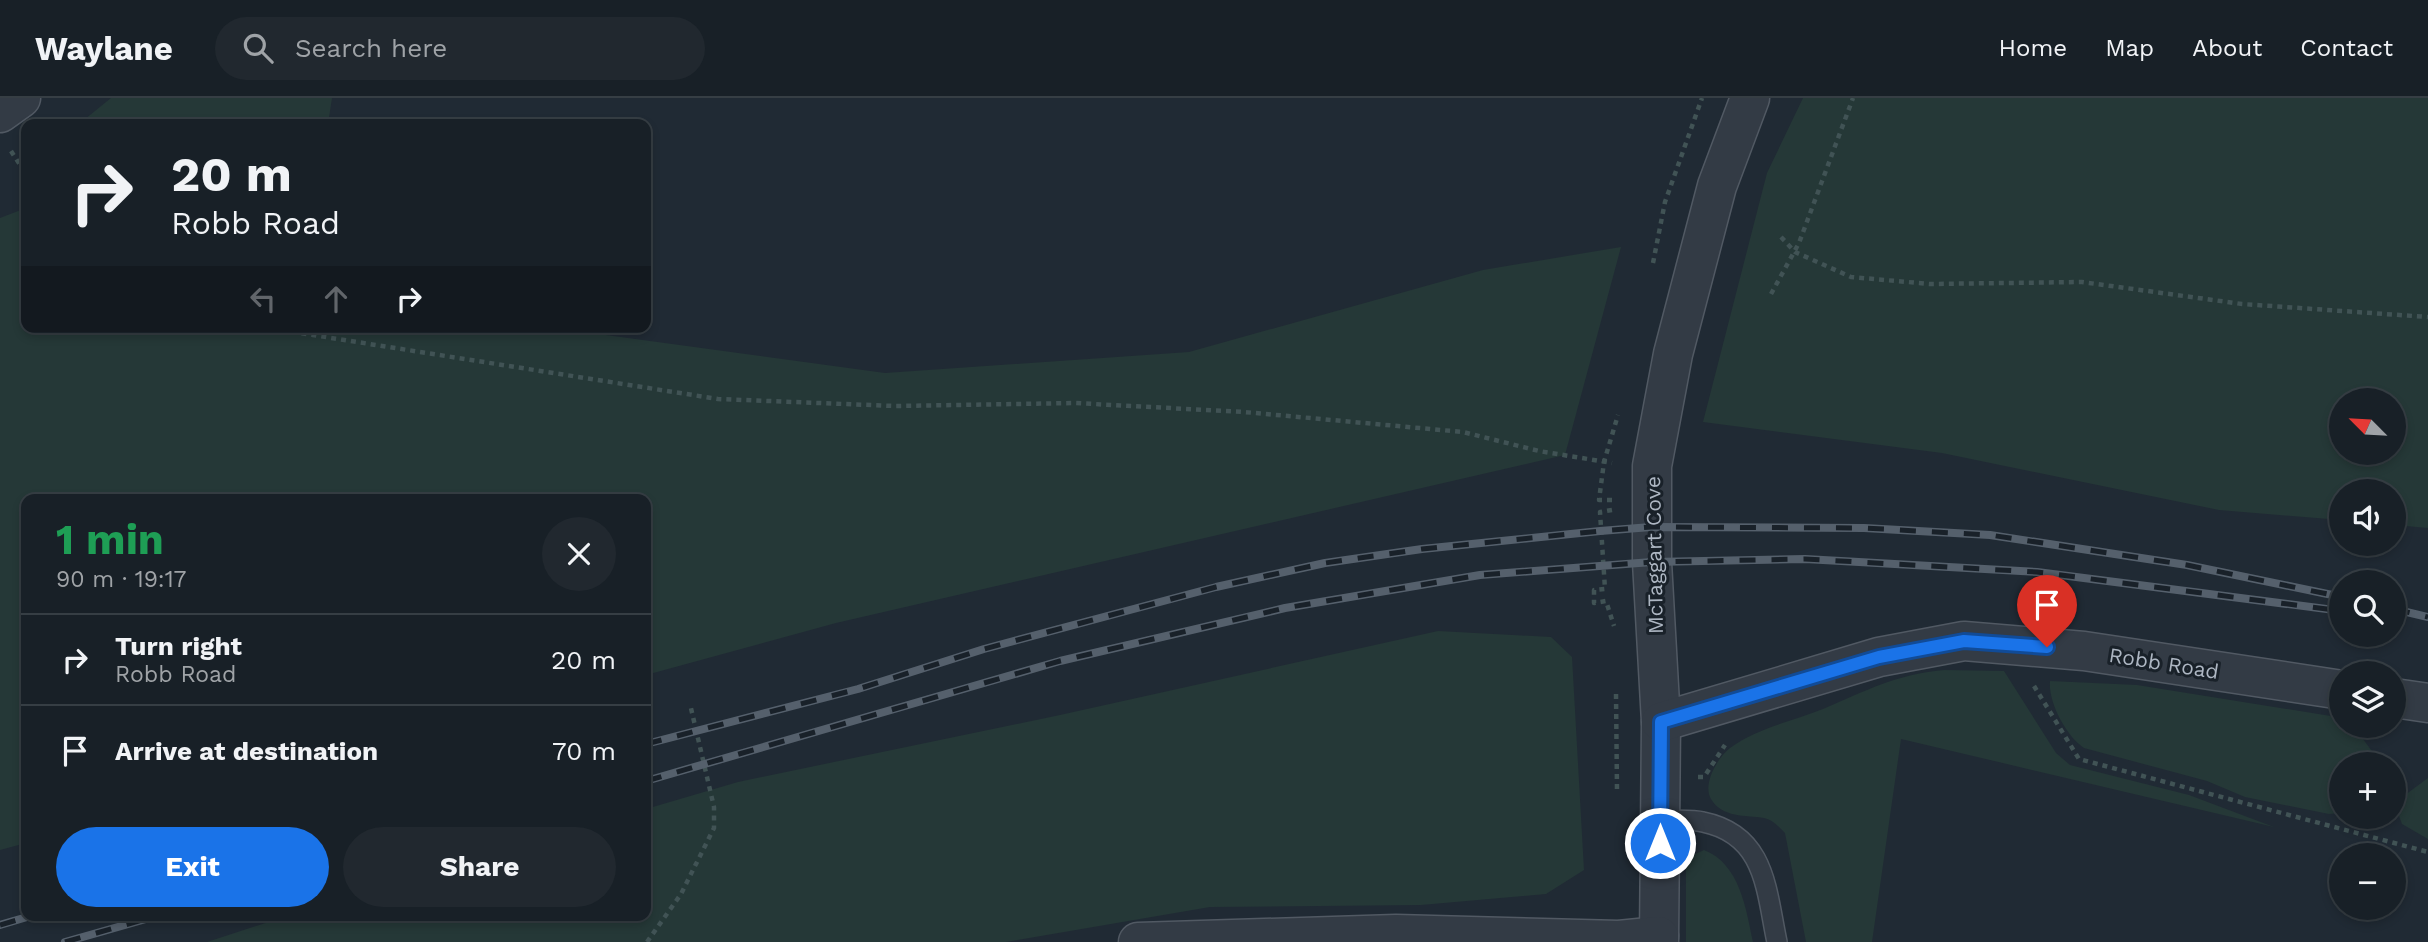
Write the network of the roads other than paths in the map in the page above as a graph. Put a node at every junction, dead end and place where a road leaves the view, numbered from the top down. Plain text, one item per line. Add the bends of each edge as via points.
1 (21, 98) edge
2 (1750, 98) edge
3 (0, 113) edge
4 (2329, 688) edge
5 (2406, 700) edge
6 (2428, 703) edge
7 (1661, 722) junction
8 (1660, 820) junction
9 (1659, 939) edge
10 (1138, 942) edge
11 (1777, 942) edge

1 - 3 street
2 - 7 street, McTaggart Cove via 1717,186 1673,354 1652,466
4 - 7 street, Robb Road via 2028,645 1964,641 1879,657
5 - 6 street
7 - 8 street, McTaggart Cove
8 - 9 street, McTaggart Cove
8 - 11 lane via 1703,821 1734,833 1751,847 1765,881
9 - 10 street via 1396,934

